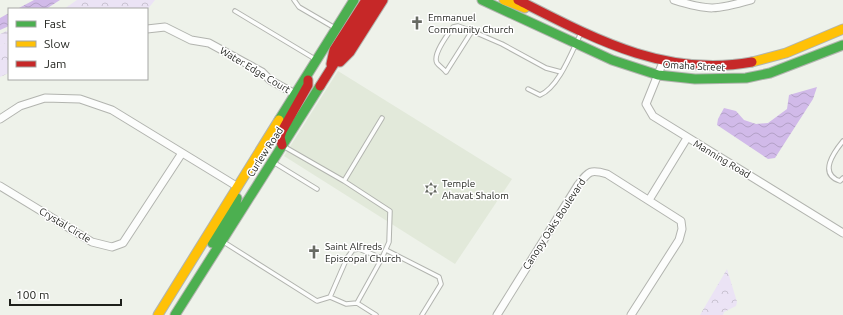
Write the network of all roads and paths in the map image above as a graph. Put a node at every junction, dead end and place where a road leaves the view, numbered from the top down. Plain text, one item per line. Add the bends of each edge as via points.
1 (294, 0) edge
2 (354, 0) edge
3 (366, 0) edge
4 (374, 0) edge
5 (383, 0) edge
6 (482, 0) edge
7 (504, 0) edge
8 (518, 0) edge
9 (674, 0) edge
10 (751, 0) edge
11 (235, 11) dead end
12 (561, 21) junction
13 (148, 29) edge
14 (336, 29) junction
15 (843, 30) edge
16 (472, 31) junction
17 (581, 32) junction
18 (576, 43) junction
19 (843, 45) edge
20 (316, 60) junction
21 (663, 62) junction
22 (330, 71) junction
23 (308, 72) junction
24 (561, 72) junction
25 (658, 75) junction
26 (528, 89) dead end
27 (295, 94) junction
28 (382, 118) dead end
29 (0, 119) edge
30 (687, 138) junction
31 (843, 140) edge
32 (282, 145) junction
33 (182, 153) junction
34 (272, 161) junction
35 (843, 178) edge
36 (344, 181) junction
37 (0, 186) edge
38 (238, 187) junction
39 (317, 190) dead end
40 (649, 200) junction
41 (843, 233) edge
42 (221, 241) junction
43 (386, 250) junction
44 (382, 258) junction
45 (205, 267) junction
46 (330, 297) junction
47 (357, 303) junction
48 (158, 315) edge
49 (175, 315) edge
50 (376, 315) edge
51 (422, 315) edge
52 (496, 315) edge
53 (631, 315) edge

1 - 14 lane via 299,7
2 - 14 main road, Curlew Road
3 - 22 main road via 334,50
4 - 22 main road, Curlew Road
5 - 22 main road via 350,52
6 - 18 main road, Omaha Street
7 - 12 main road
8 - 12 main road, Omaha Street
9 - 10 street via 699,8 715,9
11 - 20 lane
12 - 17 main road, Omaha Street
13 - 27 street, Water Edge Court via 165,27 191,40 209,42
14 - 20 main road, Curlew Road
15 - 21 main road, Omaha Street via 789,52 741,64 698,67
16 - 16 lane via 459,52 446,72 437,63 436,54 452,27 458,26
16 - 24 lane via 546,68
17 - 18 lane
17 - 21 main road, Omaha Street via 628,52
18 - 24 lane
18 - 25 main road, Omaha Street via 612,60
19 - 25 main road, Omaha Street via 777,70 746,78 695,79
20 - 23 main road, Curlew Road
21 - 25 street, Manning Road
22 - 32 main road, Curlew Road
23 - 27 main road, Curlew Road
23 - 32 main road via 308,85 282,131
24 - 26 lane via 546,92 540,95
25 - 30 street, Manning Road via 646,104 652,116
27 - 38 main road, Curlew Road
28 - 36 lane
29 - 33 street via 20,106 45,98 80,99 112,110
30 - 40 street
30 - 41 street, Manning Road
31 - 35 lane via 829,162 828,170 836,180 840,181
32 - 34 main road, Curlew Road
32 - 36 lane
33 - 37 street, Crystal Circle via 123,243 112,247 92,242
33 - 38 street
34 - 39 lane
34 - 42 main road, Curlew Road
36 - 43 lane via 390,211 389,242
38 - 45 main road via 236,203 206,253
38 - 48 main road, Curlew Road
40 - 52 street, Canopy Oaks Boulevard via 607,174 595,170 588,173
40 - 53 street, Canopy Oaks Boulevard via 681,221 682,229 679,240
42 - 45 main road, Curlew Road
42 - 46 lane via 317,301
43 - 44 lane
43 - 51 lane via 439,277 441,284
44 - 46 lane via 359,249 353,250
44 - 47 lane
45 - 49 main road, Curlew Road
46 - 47 lane via 346,304
47 - 50 lane

